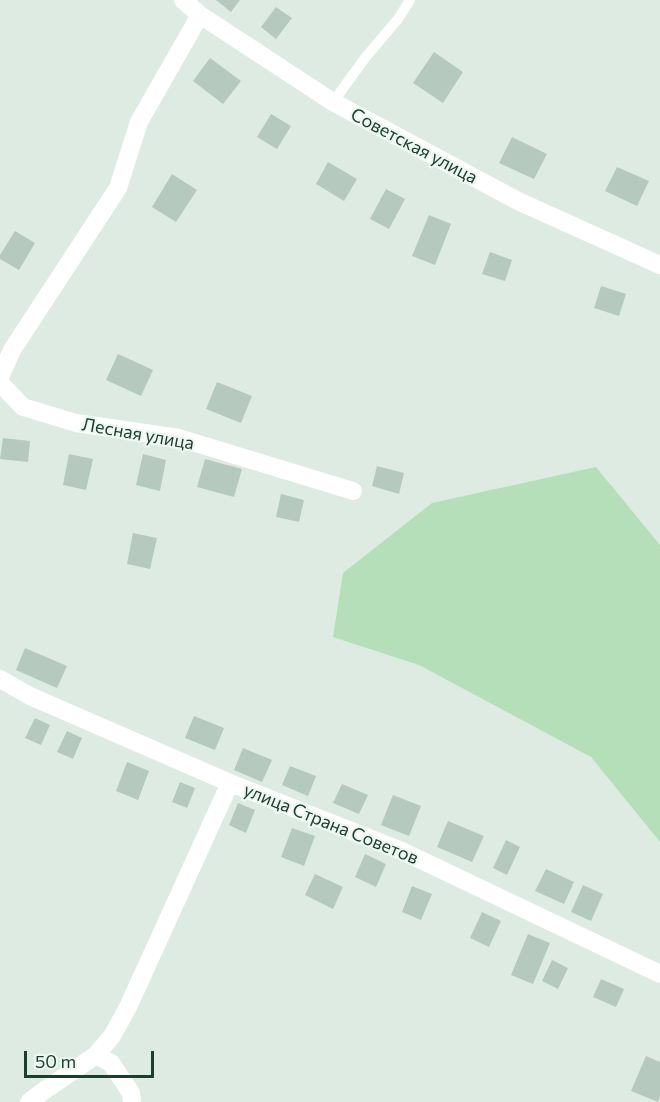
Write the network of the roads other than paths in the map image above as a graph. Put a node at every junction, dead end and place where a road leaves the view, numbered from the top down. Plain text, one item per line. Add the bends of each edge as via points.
1 (183, 0) edge
2 (410, 0) edge
3 (200, 15) junction
4 (333, 102) junction
5 (660, 265) edge
6 (0, 377) edge
7 (0, 383) edge
8 (353, 491) dead end
9 (0, 679) edge
10 (230, 783) junction
11 (660, 974) edge
12 (96, 1056) junction
13 (30, 1102) edge
14 (132, 1102) edge

1 - 3 street, Советская улица
2 - 4 lane
3 - 4 street, Советская улица
3 - 6 street via 139,122 118,188 12,350
4 - 5 street, Советская улица via 518,201
7 - 8 street, Лесная улица via 23,407 76,423 179,438
9 - 10 street, улица Страна Советов via 30,696
10 - 11 street, улица Страна Советов via 402,851
10 - 12 street via 128,1007
12 - 13 street
12 - 14 street via 111,1063 131,1093

